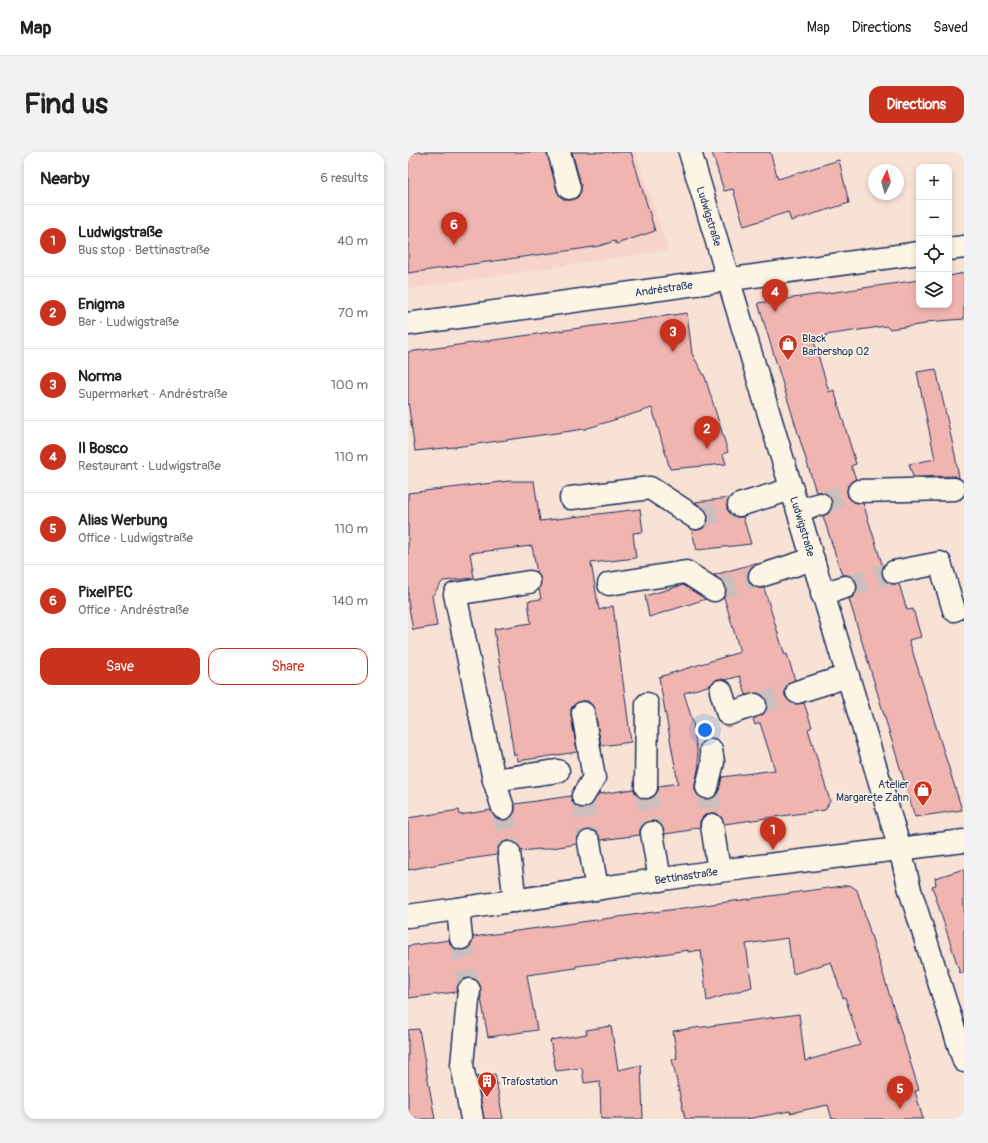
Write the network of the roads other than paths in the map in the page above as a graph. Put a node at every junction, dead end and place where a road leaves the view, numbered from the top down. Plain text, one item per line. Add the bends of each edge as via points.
1 (558, 152) edge
2 (690, 152) edge
3 (569, 188) dead end
4 (964, 247) edge
5 (952, 249) edge
6 (916, 253) edge
7 (729, 280) junction
8 (408, 324) edge
9 (954, 489) dead end
10 (792, 490) junction
11 (859, 491) tunnel mouth
12 (571, 498) dead end
13 (820, 504) tunnel mouth
14 (739, 505) tunnel mouth
15 (798, 510) junction
16 (696, 518) dead end
17 (813, 559) junction
18 (894, 572) tunnel mouth
19 (760, 576) tunnel mouth
20 (529, 582) dead end
21 (609, 584) dead end
22 (845, 587) tunnel mouth
23 (714, 590) dead end
24 (822, 594) junction
25 (954, 610) dead end
26 (848, 676) junction
27 (721, 691) dead end
28 (796, 692) tunnel mouth
29 (647, 704) dead end
30 (755, 706) tunnel mouth
31 (583, 713) dead end
32 (711, 750) dead end
33 (558, 771) dead end
34 (494, 780) junction
35 (646, 787) tunnel mouth
36 (707, 787) tunnel mouth
37 (583, 796) tunnel mouth
38 (503, 808) tunnel mouth
39 (712, 825) tunnel mouth
40 (652, 833) tunnel mouth
41 (964, 841) edge
42 (589, 842) tunnel mouth
43 (900, 849) junction
44 (509, 853) tunnel mouth
45 (719, 871) junction
46 (660, 880) junction
47 (597, 889) junction
48 (514, 900) junction
49 (458, 909) junction
50 (408, 916) edge
51 (461, 938) tunnel mouth
52 (469, 990) tunnel mouth
53 (964, 1061) edge
54 (472, 1119) edge

1 - 3 street
2 - 7 street, Ludwigstraße
4 - 5 street
6 - 7 street, Andréstraße
7 - 8 street, Andréstraße
7 - 10 street, Ludwigstraße
9 - 11 street
10 - 14 street
10 - 15 street, Ludwigstraße
12 - 16 street via 650,488
13 - 15 street
15 - 17 street, Ludwigstraße
17 - 19 street
17 - 24 street, Ludwigstraße
18 - 25 street via 940,563
20 - 34 street via 455,594
21 - 23 street via 686,572
22 - 24 street
24 - 26 street, Ludwigstraße
26 - 28 street
26 - 43 street, Ludwigstraße
27 - 30 street via 728,714
29 - 35 street
31 - 37 street via 594,778
32 - 36 street via 713,762
33 - 34 street
34 - 38 street
39 - 45 street
40 - 46 street
41 - 43 street, Bettinastraße
42 - 47 street
43 - 45 street, Bettinastraße
43 - 53 street, Ludwigstraße via 910,890
44 - 48 street
45 - 46 street, Bettinastraße
46 - 47 street, Bettinastraße
47 - 48 street, Bettinastraße
48 - 49 street, Bettinastraße
49 - 50 street, Bettinastraße
49 - 51 street
52 - 54 street via 462,1065

